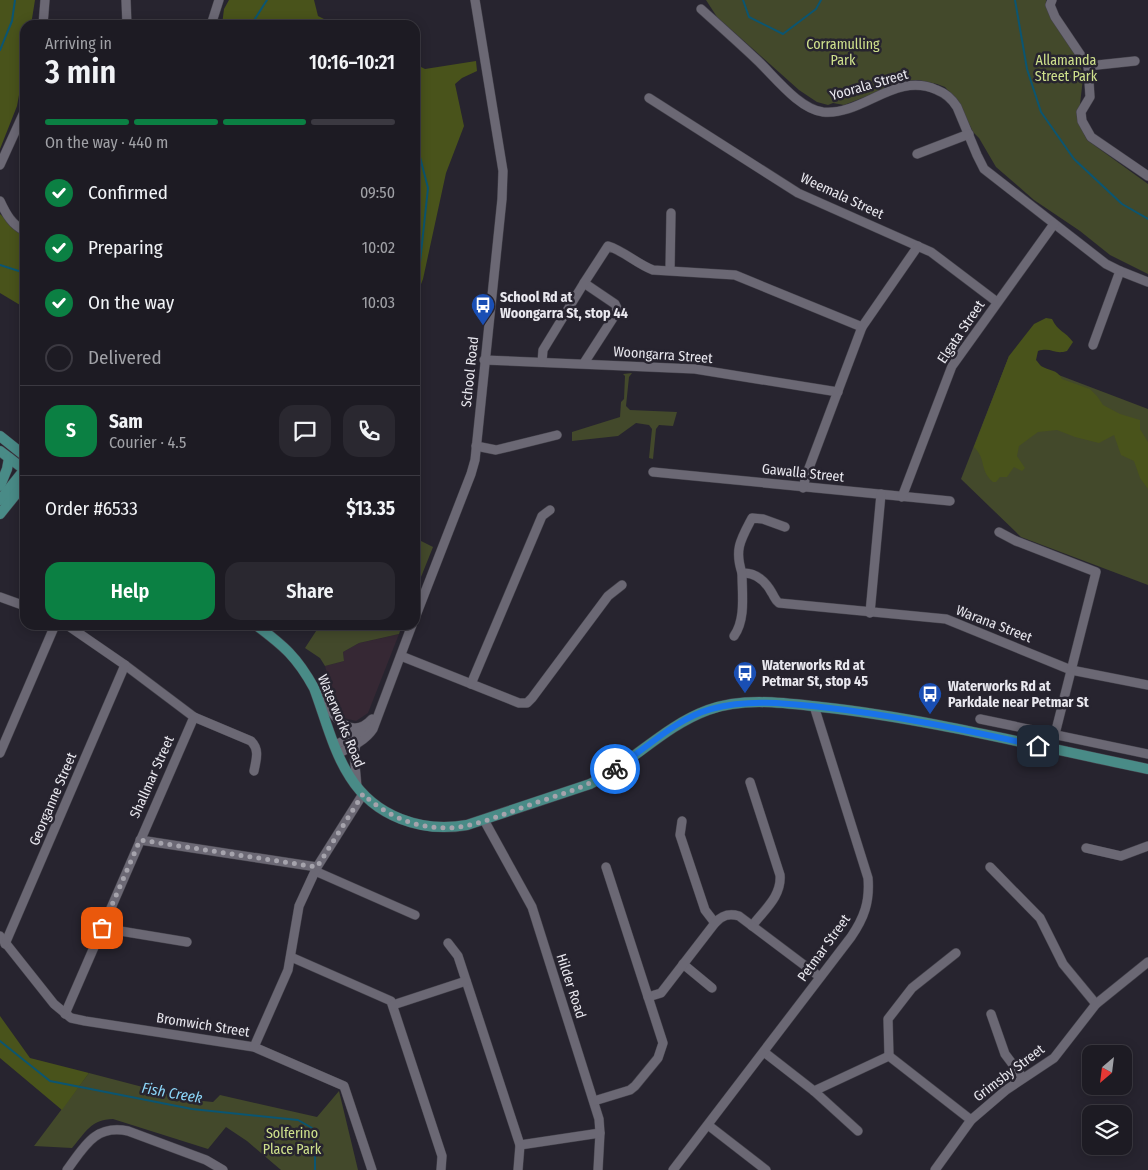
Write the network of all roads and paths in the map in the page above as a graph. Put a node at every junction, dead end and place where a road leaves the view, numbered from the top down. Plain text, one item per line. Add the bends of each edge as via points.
1 (45, 0) edge
2 (126, 0) edge
3 (219, 0) edge
4 (475, 0) edge
5 (1052, 0) edge
6 (701, 9) dead end
7 (43, 20) edge
8 (127, 20) edge
9 (213, 20) edge
10 (1135, 61) dead end
11 (1088, 66) junction
12 (649, 98) dead end
13 (20, 121) edge
14 (968, 134) junction
15 (917, 154) dead end
16 (0, 165) edge
17 (1148, 176) edge
18 (0, 201) edge
19 (671, 213) dead end
20 (1054, 224) junction
21 (20, 228) edge
22 (918, 246) junction
23 (670, 270) junction
24 (1120, 272) junction
25 (1148, 282) edge
26 (584, 283) junction
27 (997, 302) junction
28 (862, 327) junction
29 (1093, 345) dead end
30 (484, 360) junction
31 (542, 362) junction
32 (584, 364) junction
33 (838, 392) junction
34 (557, 435) dead end
35 (0, 436) edge
36 (476, 446) junction
37 (0, 451) edge
38 (20, 452) edge
39 (8, 458) junction
40 (20, 466) edge
41 (653, 472) dead end
42 (20, 476) edge
43 (0, 486) edge
44 (803, 488) junction
45 (20, 489) edge
46 (881, 494) junction
47 (902, 496) junction
48 (0, 500) edge
49 (950, 500) dead end
50 (550, 510) dead end
51 (0, 514) edge
52 (785, 527) dead end
53 (1000, 532) dead end
54 (742, 573) junction
55 (622, 585) dead end
56 (0, 597) edge
57 (20, 604) edge
58 (420, 605) edge
59 (870, 613) junction
60 (53, 630) edge
61 (74, 630) edge
62 (262, 630) edge
63 (410, 630) edge
64 (734, 636) dead end
65 (400, 656) junction
66 (125, 665) junction
67 (1071, 670) junction
68 (471, 684) junction
69 (1148, 685) edge
70 (314, 688) junction
71 (814, 706) junction
72 (380, 710) junction
73 (194, 717) junction
74 (372, 719) junction
75 (980, 719) dead end
76 (1054, 734) junction
77 (356, 744) junction
78 (337, 749) junction
79 (0, 753) edge
80 (1147, 754) edge
81 (1146, 768) edge
82 (254, 771) dead end
83 (750, 782) dead end
84 (360, 791) junction
85 (484, 820) junction
86 (682, 821) dead end
87 (140, 840) junction
88 (1148, 846) edge
89 (1086, 848) dead end
90 (606, 867) dead end
91 (990, 867) dead end
92 (316, 869) junction
93 (415, 915) dead end
94 (715, 923) junction
95 (752, 926) junction
96 (102, 928) junction
97 (3, 940) edge
98 (187, 942) dead end
99 (448, 943) dead end
100 (956, 953) dead end
101 (291, 958) junction
102 (1148, 962) edge
103 (683, 964) junction
104 (820, 977) junction
105 (466, 981) junction
106 (712, 988) dead end
107 (648, 997) junction
108 (1096, 1004) junction
109 (393, 1005) junction
110 (65, 1014) junction
111 (991, 1014) dead end
112 (254, 1047) junction
113 (764, 1052) junction
114 (889, 1056) junction
115 (1023, 1078) junction
116 (814, 1091) junction
117 (594, 1101) junction
118 (972, 1120) junction
119 (708, 1125) junction
120 (858, 1131) dead end
121 (600, 1133) junction
122 (520, 1145) junction
123 (67, 1170) edge
124 (223, 1170) edge
125 (372, 1170) edge
126 (440, 1170) edge
127 (518, 1170) edge
128 (598, 1170) edge
129 (673, 1170) edge
130 (766, 1170) edge
131 (935, 1170) edge

1 - 7 street
2 - 8 street
3 - 9 street
4 - 30 street, School Road via 503,172
5 - 11 street via 1050,5 1055,17
6 - 14 street, Yoorala Street via 811,108 823,112 840,110 897,88 929,86 953,100
10 - 11 street
11 - 17 street via 1090,97 1081,112 1086,130 1091,137
12 - 22 street, Weemala Street via 798,193
13 - 16 street
14 - 15 street
14 - 20 street, Yoorala Street via 984,169
18 - 21 street
19 - 23 street
20 - 24 street, Yoorala Street
20 - 27 street, Elgata Street
22 - 27 street, Weemala Street via 931,252
22 - 28 street
23 - 26 street via 644,267 608,246
23 - 28 street via 735,275
24 - 25 street, Yoorala Street
24 - 29 street
26 - 31 street via 543,350
26 - 32 street via 617,308
27 - 47 street, Elgata Street via 952,366
28 - 33 street
30 - 31 street, Woongarra Street
30 - 36 street, School Road
31 - 32 street, Woongarra Street
32 - 33 street, Woongarra Street via 695,368
33 - 44 street
34 - 36 street via 496,450
35 - 38 main road
36 - 58 street, School Road via 471,474
37 - 39 main road
39 - 40 main road
39 - 43 main road
41 - 44 street, Gawalla Street
42 - 48 main road
44 - 46 street, Gawalla Street
45 - 51 main road
46 - 47 street, Gawalla Street
46 - 59 street
47 - 49 street, Gawalla Street
50 - 68 street via 542,516
52 - 54 street via 752,518 739,544
53 - 67 street via 1016,542 1096,572
54 - 59 street, Warana Street via 754,575 767,584 779,603
54 - 64 street via 742,614
55 - 68 street via 608,596 527,703 519,703
56 - 57 street
59 - 67 street, Warana Street via 954,621
60 - 79 street
61 - 66 street
62 - 70 main road, Waterworks Road via 292,654
63 - 65 street
65 - 68 street
65 - 72 street
66 - 73 street
66 - 97 street, Georganne Street
67 - 69 street, Warana Street
67 - 76 street
70 - 74 street via 342,724 358,727
70 - 78 main road, Waterworks Road
71 - 81 main road, Waterworks Road via 928,723
71 - 85 main road, Waterworks Road via 754,702 710,709 672,728 627,762 590,784
71 - 104 street, Petmar Street via 868,878 869,891 868,905 858,927
72 - 74 street
72 - 77 street via 372,730
73 - 82 street via 251,740 257,750
73 - 87 street, Shallmar Street
74 - 78 street via 359,734
75 - 76 street
76 - 80 street
77 - 78 street
77 - 84 street via 354,753
78 - 84 main road, Waterworks Road
80 - 81 street
83 - 95 street via 781,882 777,894
84 - 85 main road, Waterworks Road via 390,815 419,825 459,827
84 - 92 street
85 - 117 street, Hilder Road via 532,907
86 - 94 street via 680,835 705,910
87 - 92 street
87 - 96 street, Shallmar Street
88 - 89 street via 1121,856
90 - 107 street
91 - 108 street via 1040,918 1063,964
92 - 93 street
92 - 101 street via 300,906
94 - 95 street via 728,914 739,916
94 - 103 street
95 - 104 street
96 - 98 street
96 - 110 street, Shallmar Street
97 - 110 street, Bromwich Street
99 - 105 street via 458,956
100 - 114 street via 912,988 888,1019
101 - 109 street via 388,999
101 - 112 street
102 - 108 street, Grimsby Street
103 - 106 street
103 - 107 street via 661,993
104 - 113 street, Petmar Street
105 - 109 street
105 - 122 street
107 - 117 street via 663,1043 661,1054 630,1090
108 - 115 street, Grimsby Street via 1054,1058
109 - 126 street via 442,1156
110 - 112 street, Bromwich Street via 85,1021
111 - 115 street via 1005,1054
112 - 125 street, Bromwich Street via 344,1086
113 - 116 street
113 - 119 street, Petmar Street
114 - 116 street
114 - 118 street
115 - 118 street, Grimsby Street
116 - 120 street
117 - 121 street, Hilder Road
118 - 131 street, Grimsby Street
119 - 129 street, Petmar Street
119 - 130 street
121 - 122 street
121 - 128 street, Hilder Road
122 - 127 street
123 - 124 street via 93,1138 104,1131 116,1129 206,1160

